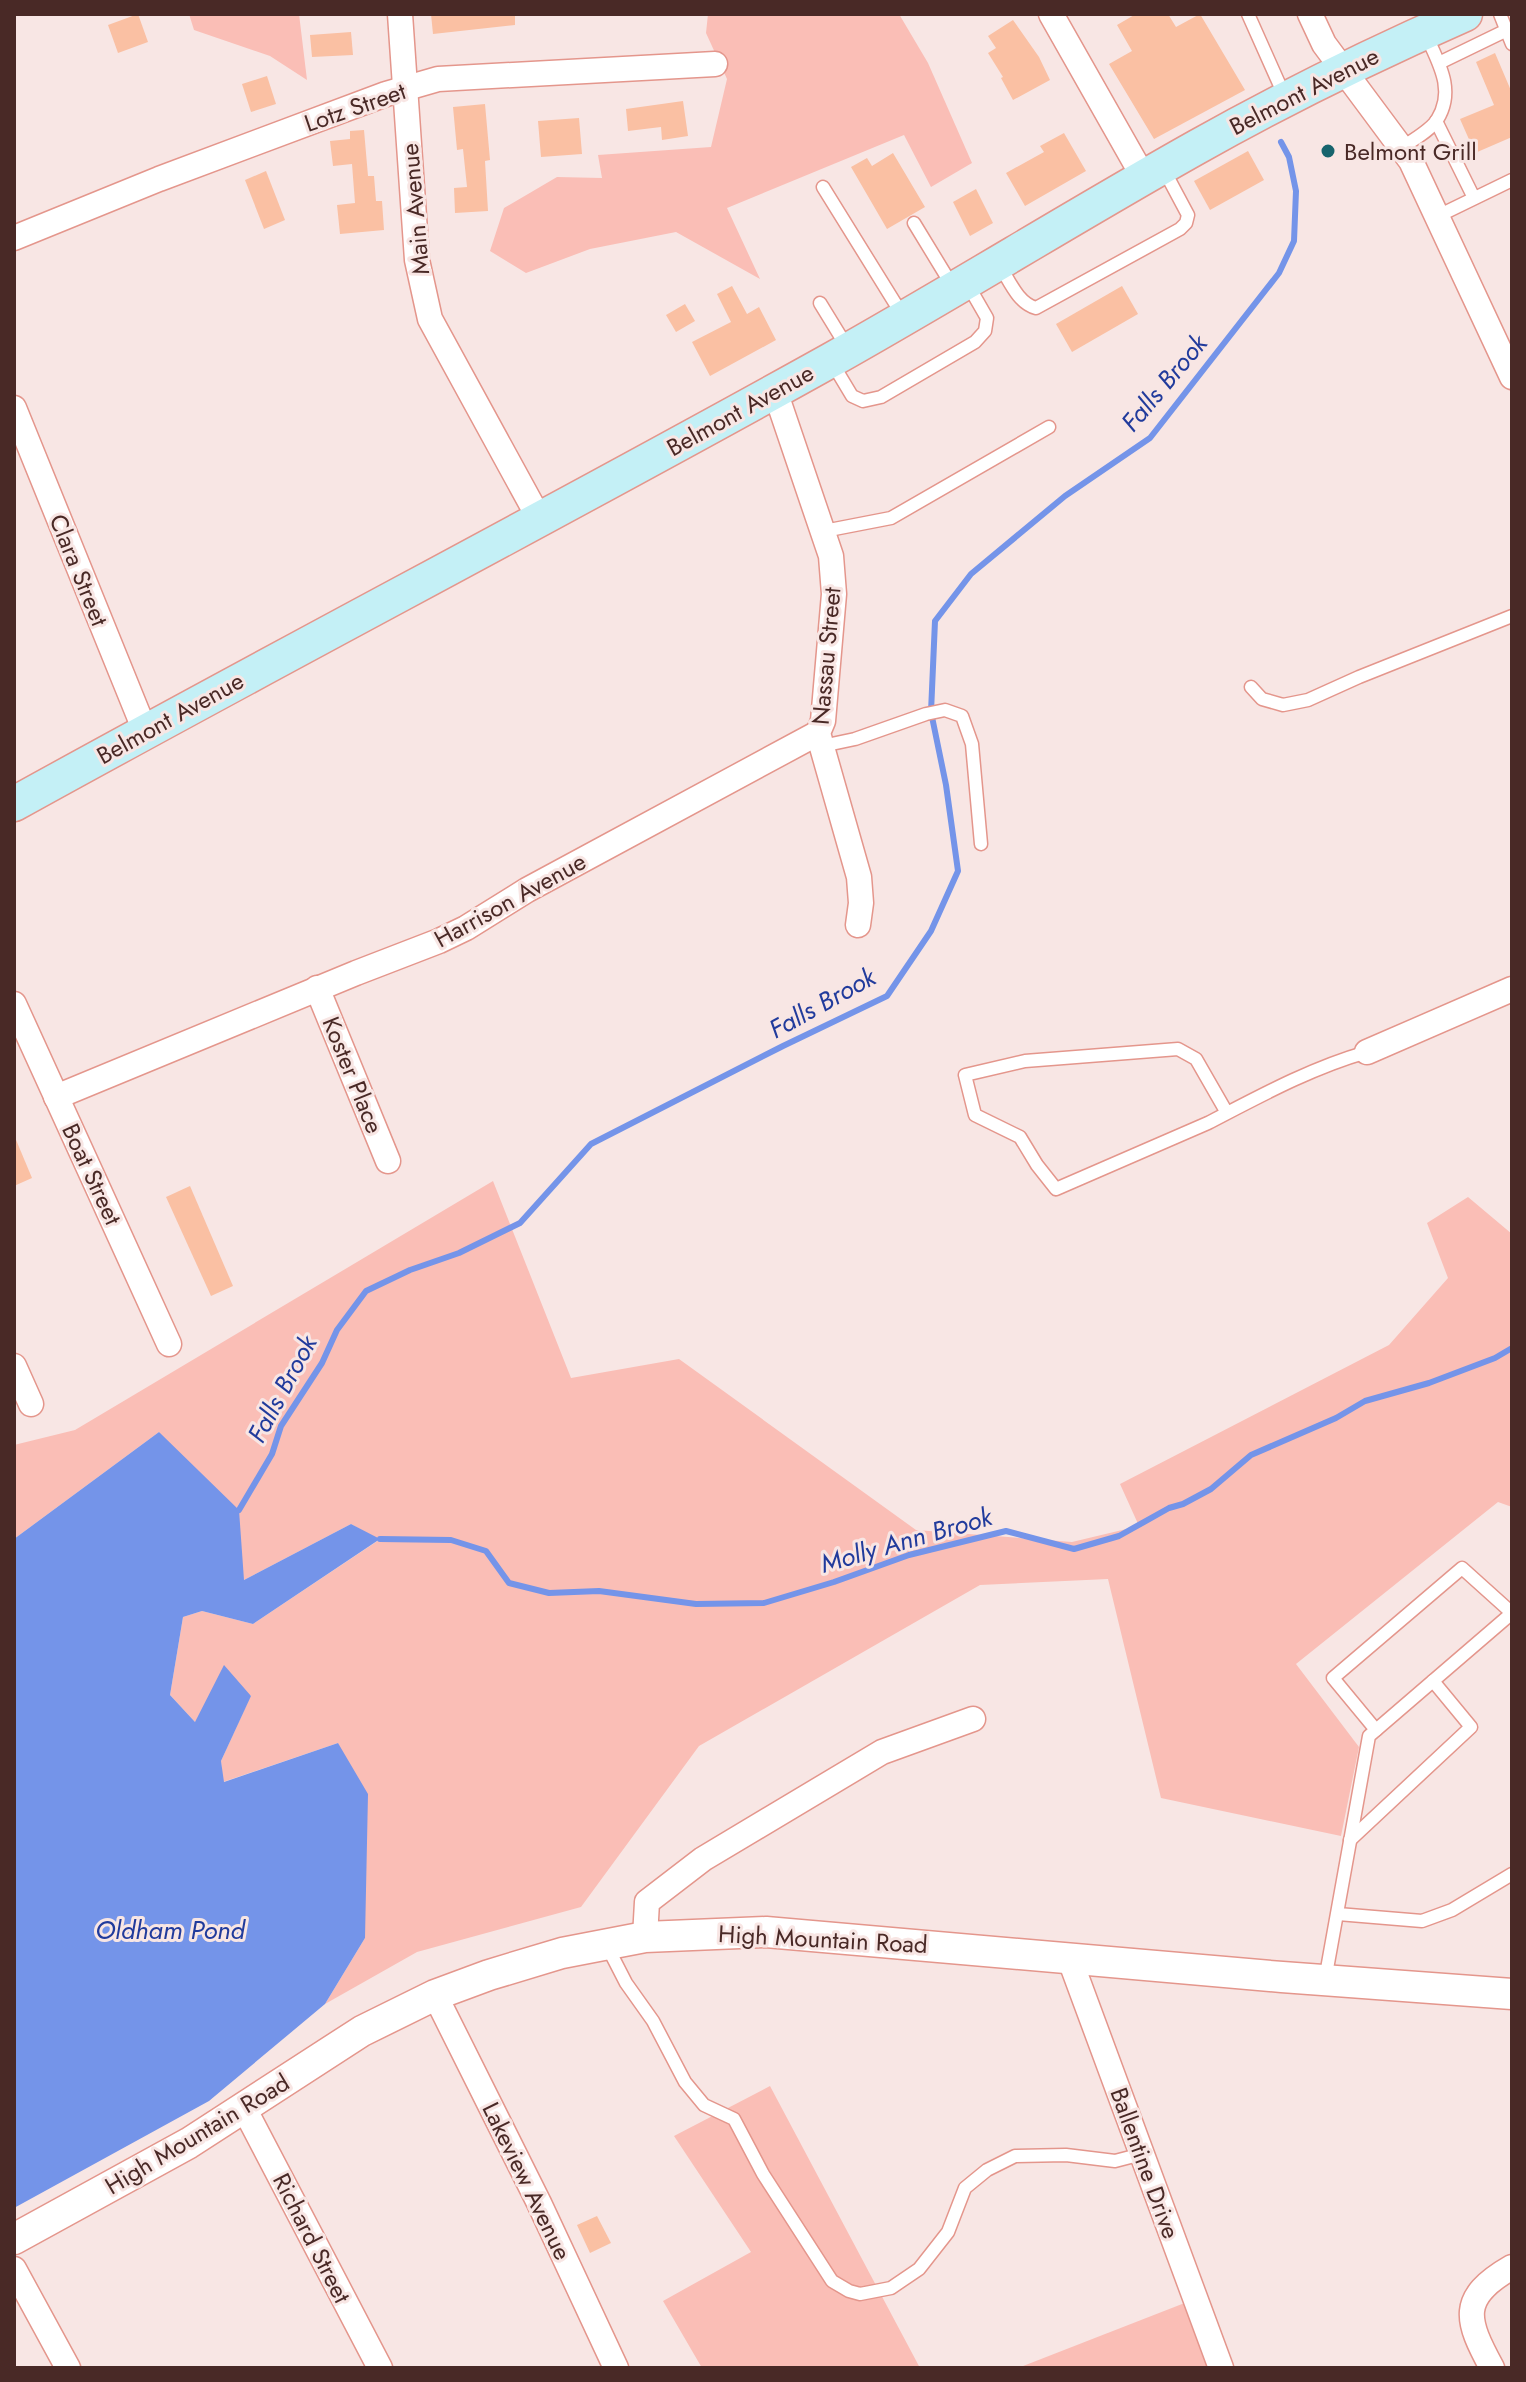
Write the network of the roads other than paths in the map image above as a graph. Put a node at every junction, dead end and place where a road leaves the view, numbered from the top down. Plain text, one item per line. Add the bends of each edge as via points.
1 (400, 14) edge
2 (1051, 14) edge
3 (1248, 14) edge
4 (1310, 14) edge
5 (1465, 14) edge
6 (1500, 14) edge
7 (1507, 30) junction
8 (1425, 32) junction
9 (1512, 44) edge
10 (1439, 63) junction
11 (715, 64) dead end
12 (1345, 70) junction
13 (405, 88) junction
14 (1286, 100) junction
15 (1436, 121) junction
16 (1402, 148) junction
17 (1153, 172) junction
18 (1512, 180) edge
19 (823, 187) dead end
20 (1474, 198) junction
21 (1438, 216) junction
22 (914, 223) dead end
23 (14, 238) edge
24 (999, 263) junction
25 (960, 286) junction
26 (820, 303) dead end
27 (904, 319) junction
28 (840, 355) junction
29 (1512, 377) edge
30 (775, 391) junction
31 (14, 408) edge
32 (1049, 427) dead end
33 (540, 520) junction
34 (824, 531) junction
35 (1512, 616) edge
36 (1251, 687) dead end
37 (145, 731) junction
38 (820, 740) junction
39 (14, 804) edge
40 (981, 844) dead end
41 (858, 925) dead end
42 (317, 988) junction
43 (1512, 989) edge
44 (14, 1004) edge
45 (1367, 1052) joint
46 (56, 1097) junction
47 (1227, 1113) junction
48 (388, 1161) dead end
49 (169, 1344) dead end
50 (14, 1366) edge
51 (31, 1404) dead end
52 (1512, 1613) edge
53 (1433, 1681) junction
54 (973, 1719) dead end
55 (1376, 1730) junction
56 (1350, 1841) junction
57 (1512, 1874) edge
58 (1338, 1914) junction
59 (645, 1937) junction
60 (606, 1945) junction
61 (1069, 1957) junction
62 (1325, 1980) junction
63 (1512, 1994) edge
64 (435, 1995) junction
65 (244, 2108) junction
66 (1142, 2154) junction
67 (14, 2239) edge
68 (1512, 2267) edge
69 (14, 2269) edge
70 (68, 2368) edge
71 (380, 2368) edge
72 (616, 2368) edge
73 (1221, 2368) edge
74 (1492, 2368) edge

1 - 13 street, Main Avenue
2 - 17 street
3 - 14 lane
4 - 12 street via 1324,44
5 - 8 main road, Belmont Avenue
6 - 7 lane
7 - 9 lane
7 - 10 lane
8 - 10 lane
8 - 12 main road, Belmont Avenue
10 - 15 lane via 1446,78
11 - 13 street, Lotz Street via 438,79
12 - 14 main road, Belmont Avenue
12 - 16 street
13 - 23 street, Lotz Street
13 - 33 street, Main Avenue via 417,260 430,319
14 - 17 main road, Belmont Avenue
15 - 16 lane
15 - 20 lane
16 - 21 street
17 - 24 main road, Belmont Avenue
17 - 24 lane via 1184,205 1188,215 1180,229 1036,308 1019,297
18 - 20 lane
19 - 27 lane
20 - 21 lane
21 - 29 street
22 - 25 lane
24 - 25 main road, Belmont Avenue
25 - 27 main road, Belmont Avenue
25 - 28 lane via 987,318 985,331 881,397 863,401 852,396
26 - 28 lane
27 - 28 main road, Belmont Avenue
28 - 30 main road, Belmont Avenue
30 - 33 main road, Belmont Avenue
30 - 34 street, Nassau Street
31 - 37 street, Clara Street
32 - 34 lane via 891,518
33 - 37 main road, Belmont Avenue
34 - 38 street, Nassau Street via 834,594
35 - 36 lane via 1308,700 1283,705 1262,699
37 - 39 main road, Belmont Avenue
38 - 40 lane via 855,739 945,710 962,716 972,744
38 - 41 street, Nassau Street via 859,877
38 - 42 street, Harrison Avenue via 527,890 466,928
42 - 46 street, Harrison Avenue
42 - 48 street, Koster Place
43 - 45 street
44 - 46 street, Boat Street
45 - 47 lane via 1280,1085
46 - 49 street, Boat Street
47 - 47 lane via 1056,1189 1020,1137 975,1115 965,1075 1025,1061 1178,1049 1196,1059
50 - 51 street
52 - 53 lane
52 - 55 lane via 1462,1568 1333,1678
53 - 55 lane
53 - 56 lane via 1471,1727
54 - 59 street via 882,1752 703,1859 647,1902
55 - 56 lane via 1369,1736
56 - 58 lane
57 - 58 lane via 1452,1910 1422,1921
58 - 62 lane
59 - 60 street, High Mountain Road
59 - 61 street, High Mountain Road via 766,1932
60 - 64 street, High Mountain Road via 562,1953
60 - 66 lane via 685,2082 704,2105 734,2119 832,2281 849,2291 891,2288 919,2269 948,2232 965,2188 1015,2156 1115,2161
61 - 62 street, High Mountain Road
61 - 66 street, Ballentine Drive
62 - 63 street, High Mountain Road
64 - 65 street, High Mountain Road via 362,2031
64 - 72 street, Lakeview Avenue
65 - 67 street, High Mountain Road
65 - 71 street, Richard Street
66 - 73 street, Ballentine Drive
68 - 74 street via 1492,2279 1473,2306 1475,2336
69 - 70 street

